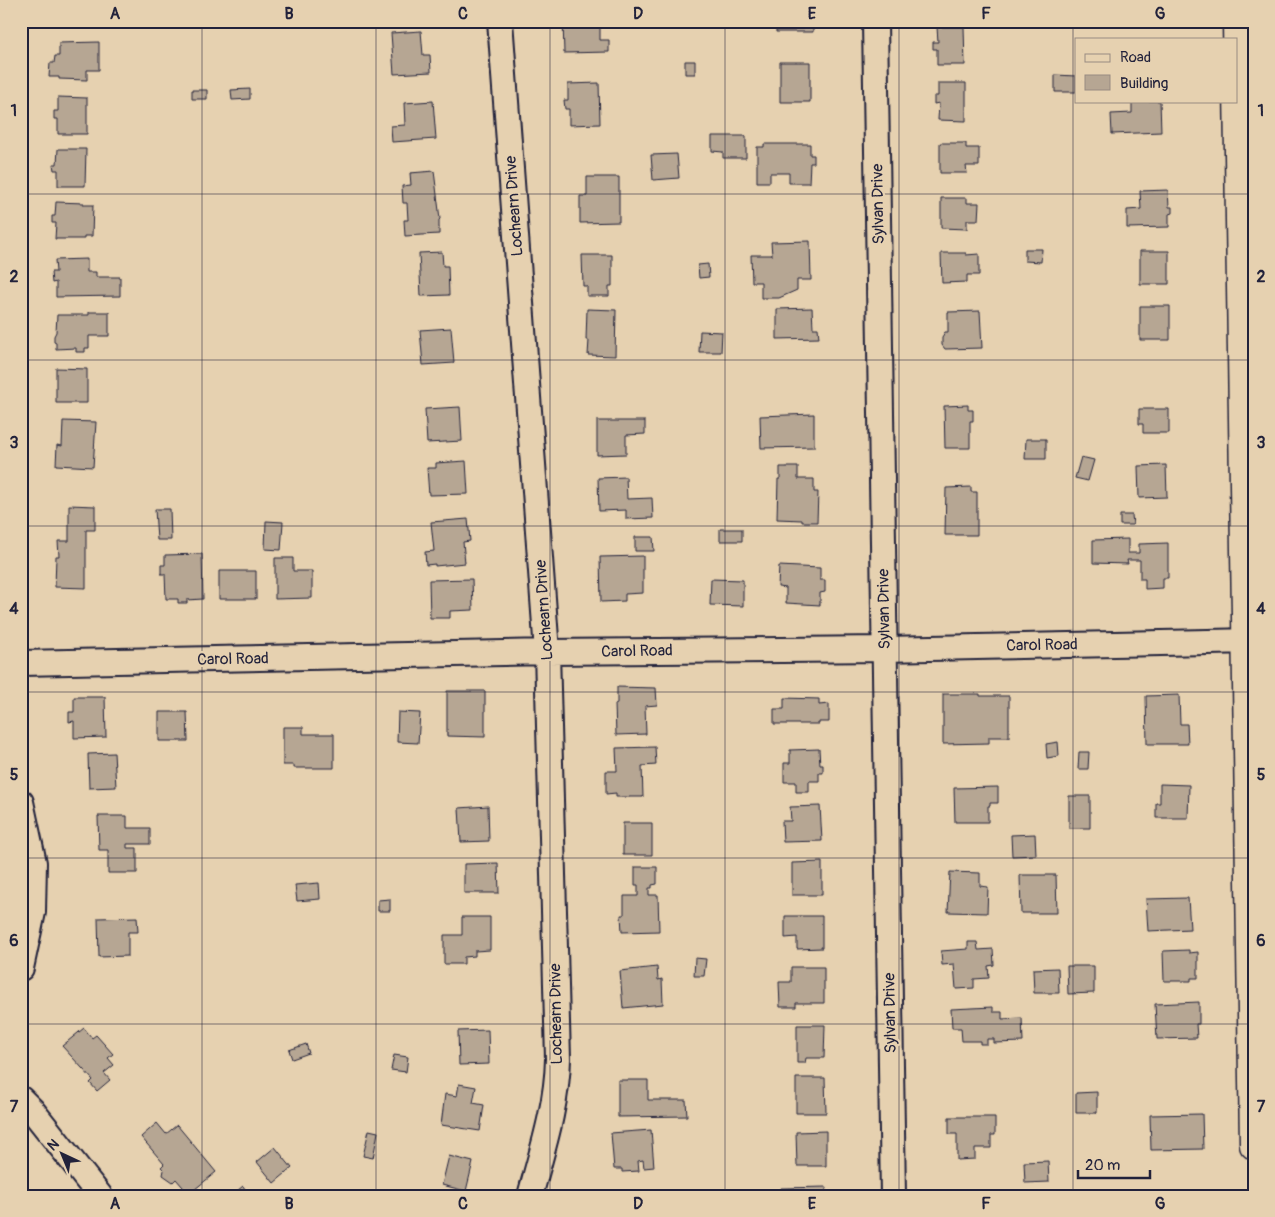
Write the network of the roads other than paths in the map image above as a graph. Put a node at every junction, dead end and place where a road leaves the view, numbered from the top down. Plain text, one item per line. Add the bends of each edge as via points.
1 (500, 21) edge
2 (876, 21) edge
3 (1237, 21) edge
4 (1237, 38) edge
5 (1238, 69) edge
6 (1250, 641) edge
7 (884, 649) junction
8 (547, 652) junction
9 (21, 663) edge
10 (21, 802) edge
11 (21, 968) edge
12 (21, 1099) edge
13 (1254, 1145) edge
14 (100, 1196) edge
15 (530, 1196) edge
16 (893, 1196) edge

1 - 8 street, Lochearn Drive
2 - 7 street, Sylvan Drive
3 - 4 main road
5 - 6 main road
6 - 7 street, Carol Road
6 - 13 main road
7 - 8 street, Carol Road
7 - 16 street, Sylvan Drive
8 - 9 street, Carol Road
8 - 15 street, Lochearn Drive via 558,1084
10 - 11 street via 34,863 33,912
12 - 14 street

